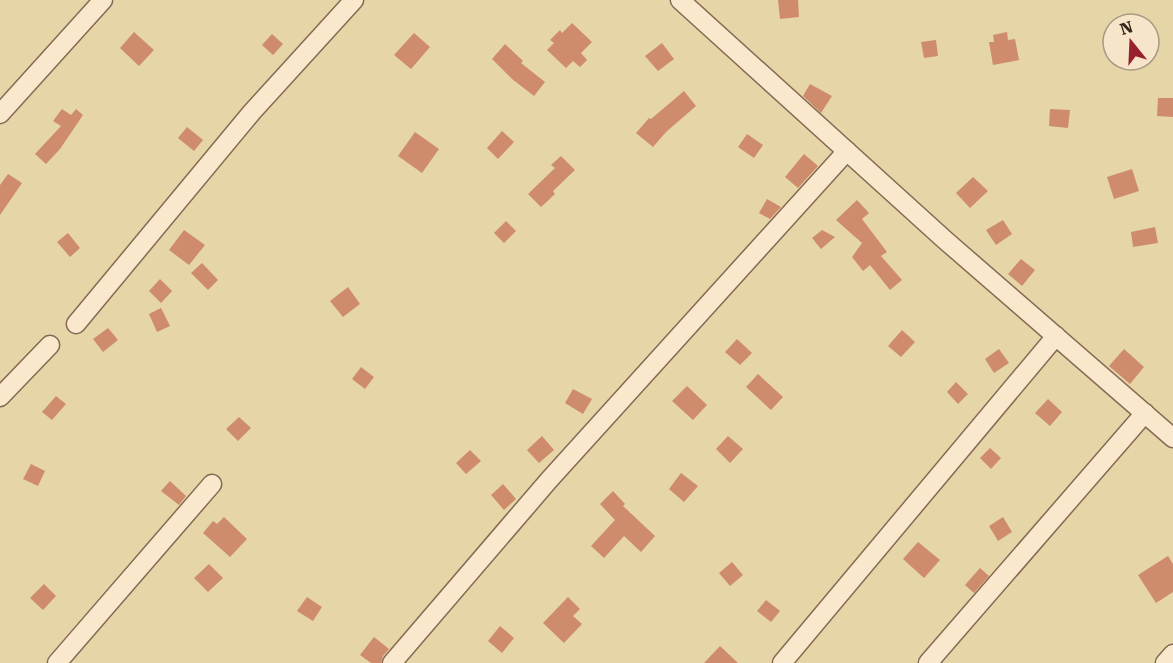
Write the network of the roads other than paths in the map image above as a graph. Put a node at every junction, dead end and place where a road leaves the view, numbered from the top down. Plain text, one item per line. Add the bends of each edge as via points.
1 (103, 0) edge
2 (354, 0) edge
3 (680, 0) edge
4 (0, 114) edge
5 (847, 151) junction
6 (76, 324) dead end
7 (1056, 336) junction
8 (50, 345) dead end
9 (0, 397) edge
10 (1146, 413) junction
11 (1173, 438) edge
12 (212, 484) dead end
13 (1173, 654) edge
14 (57, 663) edge
15 (392, 663) edge
16 (782, 663) edge
17 (928, 663) edge
18 (1165, 663) edge

1 - 4 street
2 - 6 street via 252,112
3 - 5 street
5 - 7 street
5 - 15 street via 549,480
7 - 10 street
7 - 16 street
8 - 9 street
10 - 11 street
10 - 17 street
12 - 14 street
13 - 18 street

